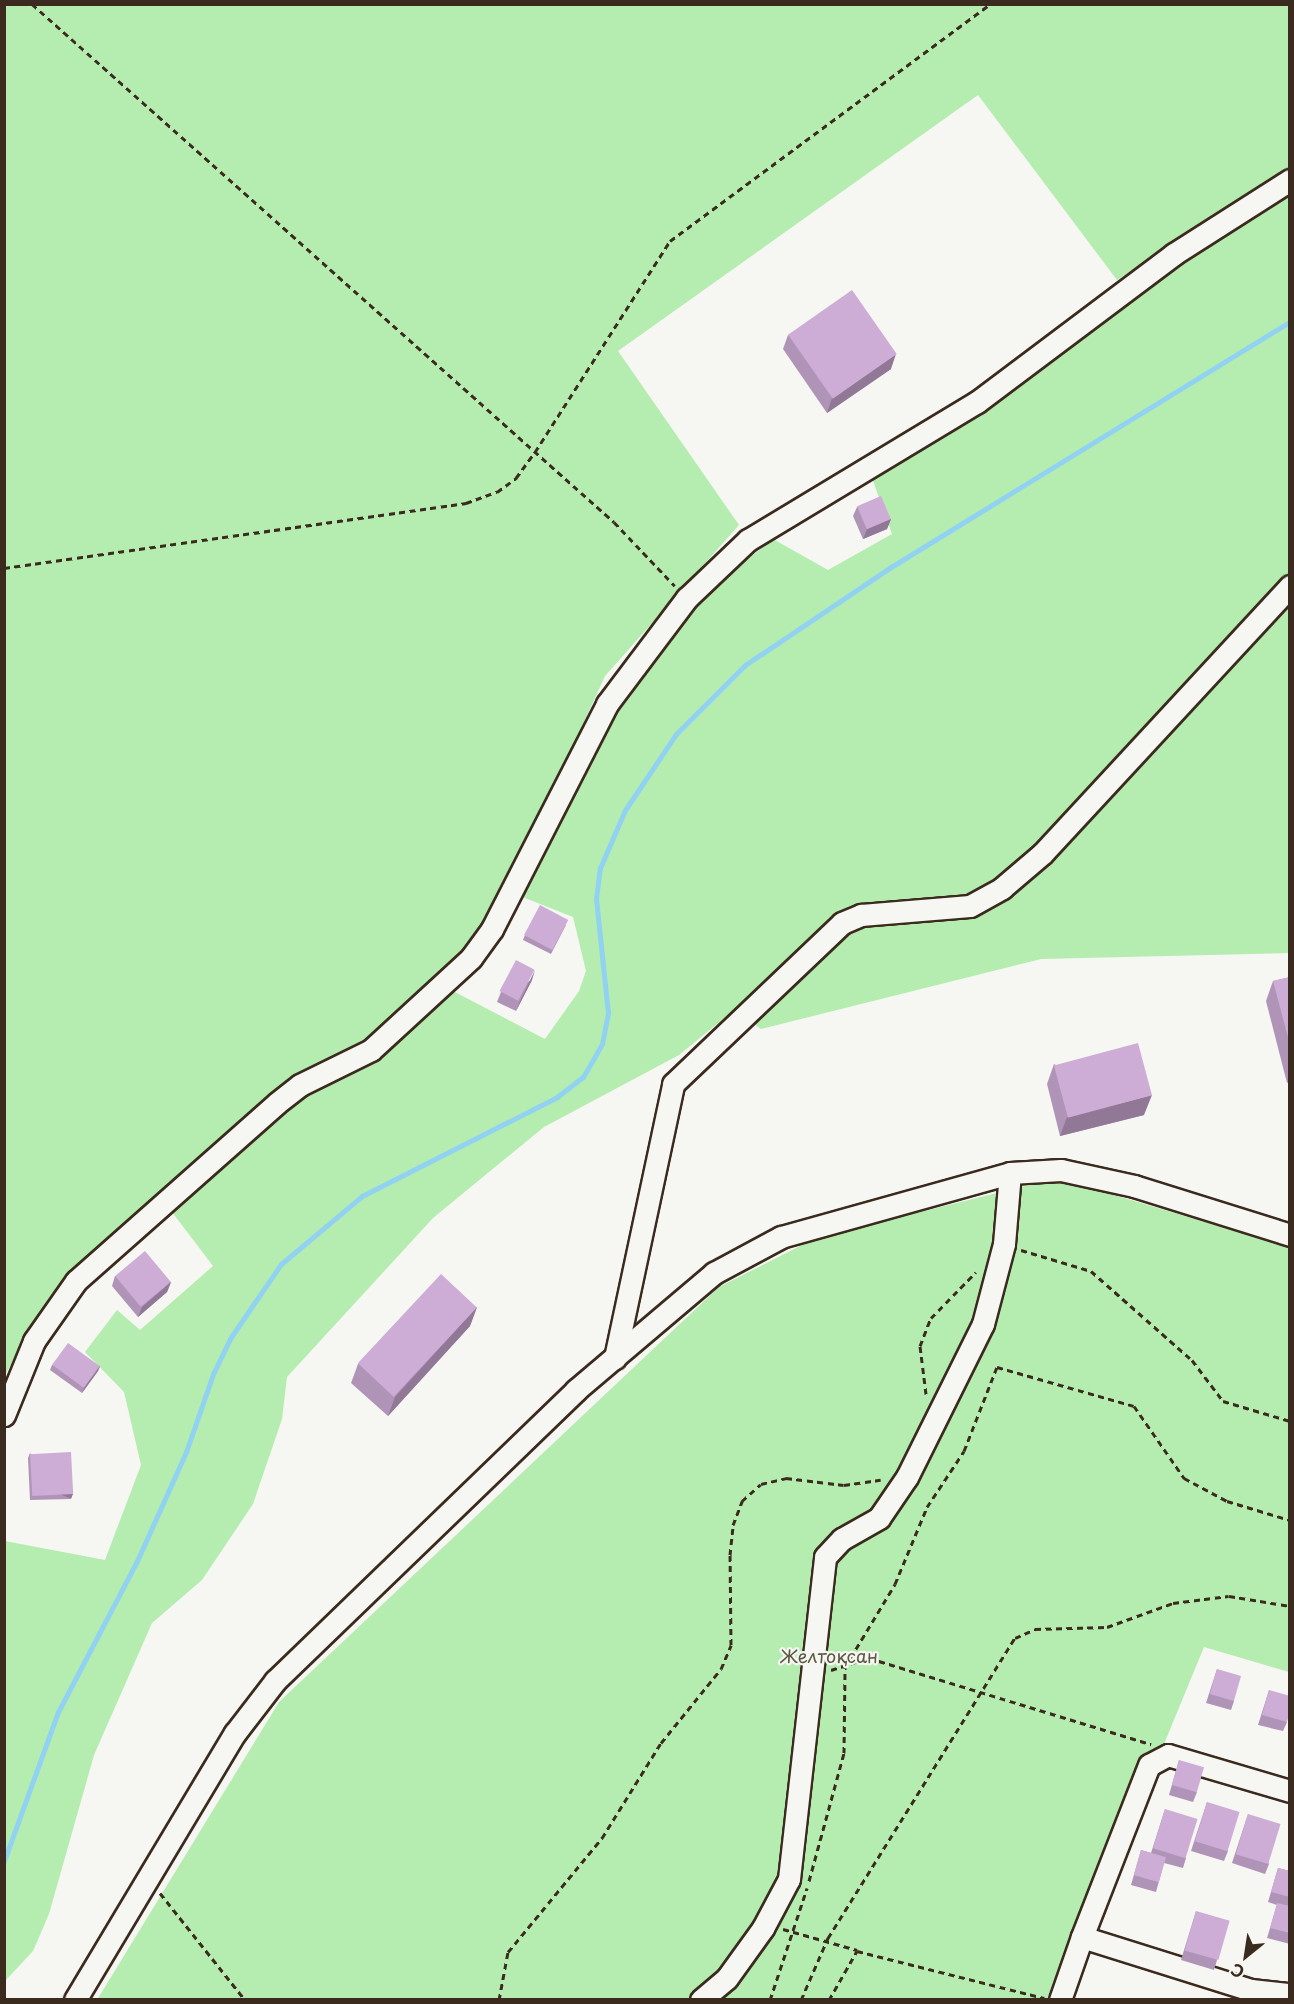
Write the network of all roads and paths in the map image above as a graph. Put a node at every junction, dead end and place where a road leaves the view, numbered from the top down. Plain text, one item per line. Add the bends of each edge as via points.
1 (32, 4) edge
2 (990, 4) edge
3 (1290, 180) edge
4 (535, 452) junction
5 (4, 568) edge
6 (1290, 586) edge
7 (687, 598) junction
8 (1011, 1173) junction
9 (1290, 1235) edge
10 (1004, 1244) junction
11 (980, 1269) dead end
12 (615, 1358) junction
13 (4, 1415) edge
14 (1290, 1421) edge
15 (934, 1425) junction
16 (907, 1477) junction
17 (1290, 1520) edge
18 (1290, 1606) edge
19 (845, 1667) junction
20 (811, 1675) junction
21 (978, 1691) junction
22 (1168, 1755) junction
23 (1290, 1791) edge
24 (147, 1877) junction
25 (763, 1928) junction
26 (796, 1930) junction
27 (1082, 1937) junction
28 (828, 1938) junction
29 (857, 1951) junction
30 (1290, 1994) edge
31 (75, 2000) edge
32 (245, 2000) edge
33 (499, 2000) edge
34 (701, 2000) edge
35 (770, 2000) edge
36 (801, 2000) edge
37 (829, 2000) edge
38 (1048, 2000) edge
39 (1060, 2000) edge

1 - 4 path
2 - 4 path via 670,241
3 - 7 street via 1174,254 977,402 748,540
4 - 5 path via 516,478 466,503
4 - 7 path
6 - 12 street via 1042,854 1002,888 970,906 861,915 842,922 673,1084
7 - 13 street via 607,704 492,929 471,958 371,1050 300,1084 76,1281 34,1341
8 - 9 street via 1061,1170 1103,1179
8 - 10 street
8 - 12 street via 781,1237 714,1272
10 - 14 path via 1091,1271 1192,1360 1222,1401
10 - 15 street via 983,1324
11 - 15 path via 931,1318 920,1346
12 - 24 street via 275,1681 235,1733
15 - 16 street
16 - 20 street via 879,1518 842,1539 825,1557
16 - 33 path via 844,1485 786,1478 761,1484 742,1501 732,1535 731,1645 721,1669 661,1743 602,1838 508,1952
17 - 19 path via 1227,1501 1184,1478 1134,1406 997,1367 964,1451 927,1507 895,1584
18 - 21 path via 1229,1596 1173,1603 1107,1627 1035,1629 1015,1638
19 - 20 path
19 - 21 path via 869,1658
19 - 26 path via 844,1753
20 - 25 street via 789,1879
21 - 22 path via 1145,1740
21 - 28 path via 945,1756
22 - 23 street
22 - 27 street via 1149,1765
24 - 31 street
24 - 32 path
25 - 26 path
25 - 34 street via 727,1978
26 - 28 path
26 - 35 path
27 - 30 street via 1251,1990
27 - 39 street
28 - 29 path
28 - 36 path
29 - 37 path
29 - 38 path

